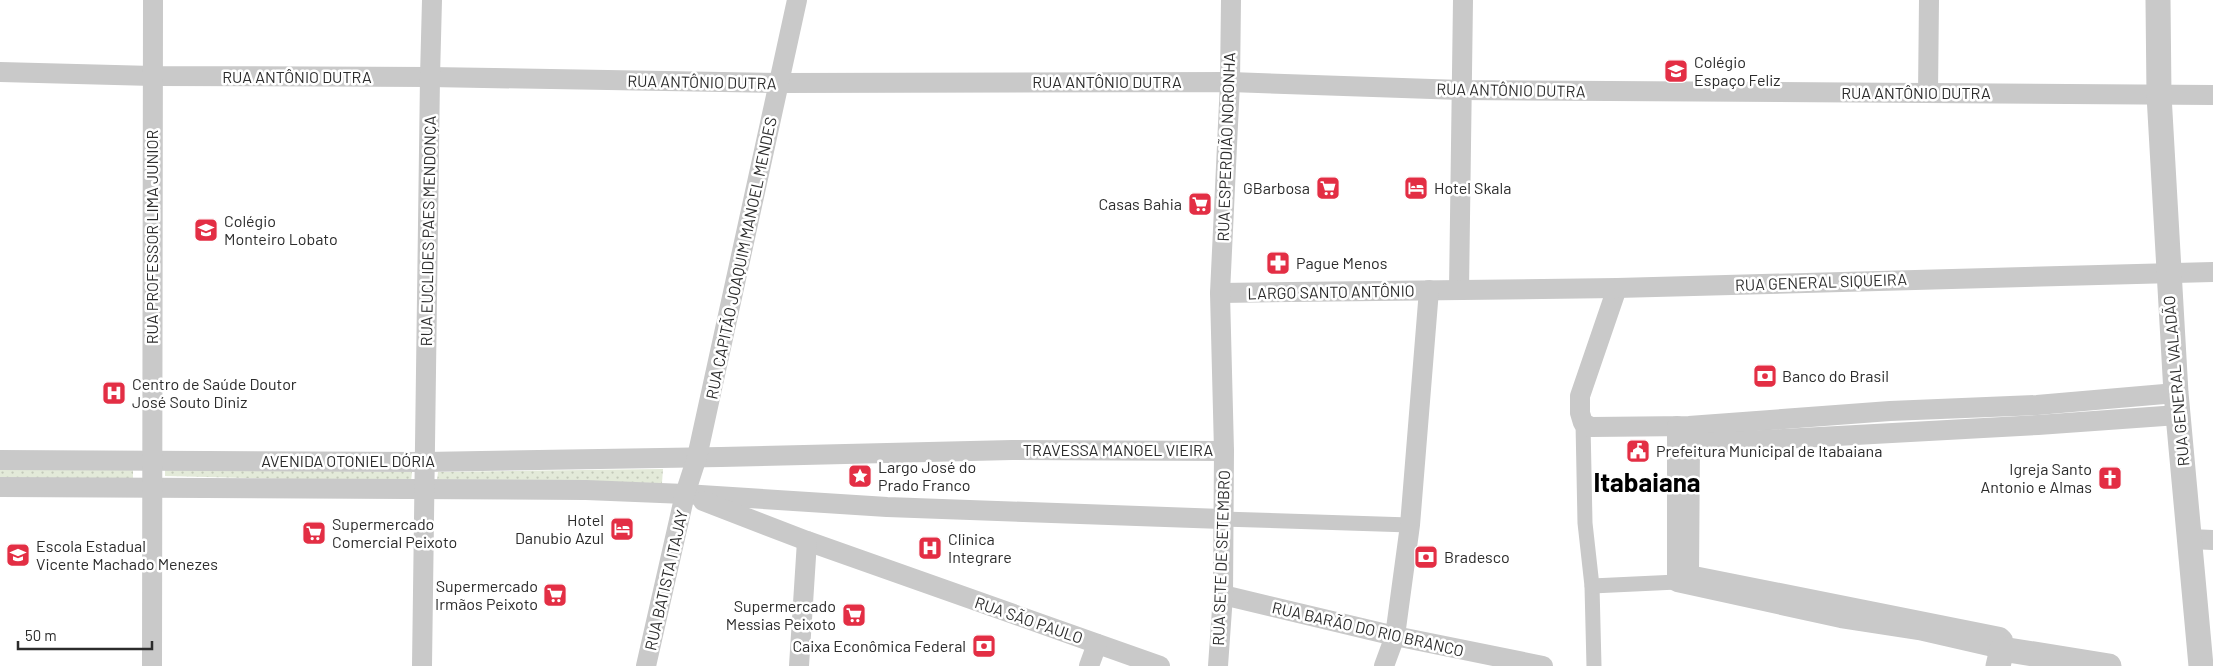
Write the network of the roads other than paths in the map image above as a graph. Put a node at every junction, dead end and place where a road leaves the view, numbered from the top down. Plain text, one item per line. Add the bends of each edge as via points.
1 (153, 0) edge
2 (432, 0) edge
3 (797, 0) edge
4 (1232, 0) edge
5 (1463, 0) edge
6 (1929, 0) edge
7 (2158, 0) edge
8 (0, 72) edge
9 (153, 76) junction
10 (430, 77) junction
11 (1230, 82) junction
12 (779, 83) junction
13 (1462, 90) junction
14 (1928, 93) junction
15 (2158, 95) junction
16 (2213, 95) edge
17 (2213, 272) edge
18 (2168, 273) junction
19 (1617, 288) junction
20 (1429, 290) junction
21 (1459, 290) junction
22 (1220, 293) junction
23 (2177, 404) junction
24 (2037, 405) junction
25 (1890, 411) junction
26 (1587, 425) junction
27 (2038, 425) junction
28 (1685, 432) junction
29 (1891, 432) junction
30 (1224, 451) junction
31 (697, 457) junction
32 (0, 460) edge
33 (425, 462) junction
34 (151, 473) junction
35 (0, 487) edge
36 (425, 490) junction
37 (685, 494) junction
38 (1222, 519) junction
39 (1410, 525) junction
40 (2202, 540) edge
41 (807, 542) junction
42 (1683, 579) junction
43 (1592, 586) junction
44 (1223, 595) junction
45 (1394, 636) junction
46 (1097, 644) junction
47 (2000, 651) edge
48 (1521, 664) edge
49 (152, 666) edge
50 (422, 666) edge
51 (646, 666) edge
52 (799, 666) edge
53 (1089, 666) edge
54 (1160, 666) edge
55 (1218, 666) edge
56 (1384, 666) edge
57 (1543, 666) edge
58 (1594, 666) edge
59 (2109, 666) edge
60 (2201, 666) edge

1 - 9 street, RUA PROFESSOR LIMA JUNIOR
2 - 10 street, RUA EUCLIDES PAES MENDONÇA
3 - 12 street, RUA CAPITÃO JOAQUIM MANOEL MENDES
4 - 11 street, RUA ESPERDIÃO NORONHA
5 - 13 street
6 - 14 street
7 - 15 street, RUA GENERAL VALADÃO
8 - 9 street, RUA ANTÔNIO DUTRA
9 - 10 street, RUA ANTÔNIO DUTRA
9 - 34 street, RUA PROFESSOR LIMA JUNIOR
10 - 12 street, RUA ANTÔNIO DUTRA
10 - 33 street, RUA EUCLIDES PAES MENDONÇA
11 - 12 street, RUA ANTÔNIO DUTRA
11 - 13 street, RUA ANTÔNIO DUTRA
11 - 22 street, RUA ESPERDIÃO NORONHA
12 - 31 street, RUA CAPITÃO JOAQUIM MANOEL MENDES
13 - 14 street, RUA ANTÔNIO DUTRA
13 - 21 street
14 - 15 street, RUA ANTÔNIO DUTRA
15 - 16 street, RUA ANTÔNIO DUTRA
15 - 18 street, RUA GENERAL VALADÃO
17 - 18 street, RUA GENERAL SIQUEIRA
18 - 19 street, RUA GENERAL SIQUEIRA
18 - 23 street, RUA GENERAL VALADÃO
19 - 21 street, RUA GENERAL SIQUEIRA
19 - 26 street via 1584,382 1580,413
20 - 21 street, RUA GENERAL SIQUEIRA
20 - 22 street, LARGO SANTO ANTÔNIO
20 - 39 street, LARGO SANTO ANTÔNIO
22 - 30 street
23 - 24 street
23 - 27 street
23 - 40 street, RUA GENERAL VALADÃO
24 - 25 street
24 - 27 street
25 - 28 street
25 - 29 street
26 - 28 street
26 - 43 street via 1585,522
27 - 29 street
28 - 29 street
28 - 42 street
30 - 31 street, TRAVESSA MANOEL VIEIRA via 1012,450
30 - 38 street, RUA SETE DE SETEMBRO
31 - 33 street, AVENIDA OTONIEL DÓRIA
31 - 37 street, RUA CAPITÃO JOAQUIM MANOEL MENDES
32 - 34 street, AVENIDA OTONIEL DÓRIA
33 - 34 street, AVENIDA OTONIEL DÓRIA
33 - 36 street, RUA EUCLIDES PAES MENDONÇA
34 - 35 street, AVENIDA OTONIEL DÓRIA
34 - 36 street, AVENIDA OTONIEL DÓRIA
34 - 49 street, RUA PROFESSOR LIMA JUNIOR
36 - 37 street, AVENIDA OTONIEL DÓRIA
36 - 50 street, RUA EUCLIDES PAES MENDONÇA
37 - 38 street, AVENIDA OTONIEL DÓRIA via 887,507
37 - 41 street, RUA SÃO PAULO
37 - 51 street, RUA BATISTA ITAJAY
38 - 39 street
38 - 44 street, RUA SETE DE SETEMBRO
39 - 45 street, LARGO SANTO ANTÔNIO
40 - 60 street, RUA GENERAL VALADÃO
41 - 46 street, RUA SÃO PAULO
41 - 52 street
42 - 43 street
42 - 47 street via 1803,604 1841,618 1921,626
43 - 58 street
44 - 45 street, RUA BARÃO DO RIO BRANCO
44 - 55 street, RUA SETE DE SETEMBRO
45 - 48 street, RUA BARÃO DO RIO BRANCO
45 - 56 street, LARGO SANTO ANTÔNIO
46 - 53 street
46 - 54 street, RUA SÃO PAULO
47 - 59 street
48 - 57 street, RUA BARÃO DO RIO BRANCO

